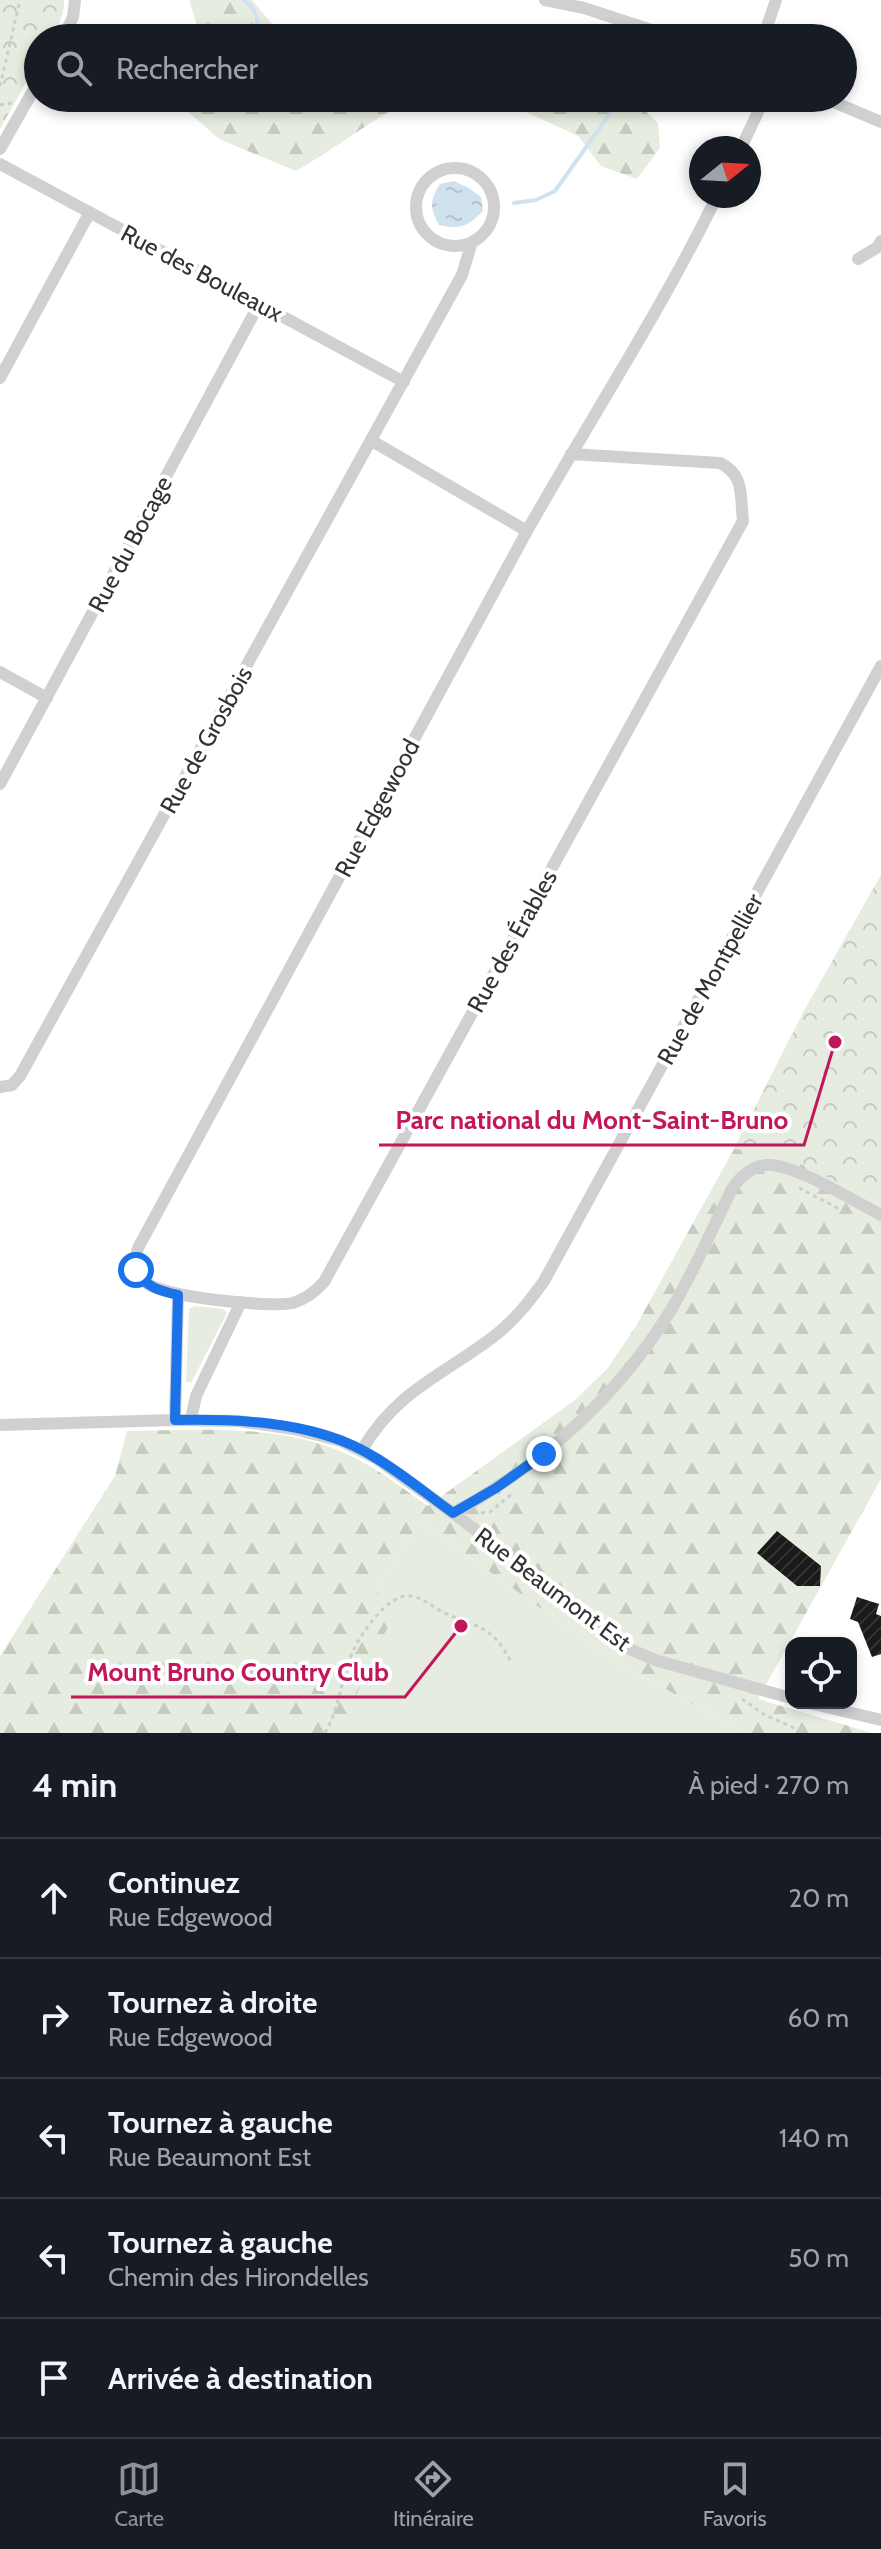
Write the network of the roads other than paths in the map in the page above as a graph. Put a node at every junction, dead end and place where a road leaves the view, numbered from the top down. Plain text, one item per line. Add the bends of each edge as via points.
1 (75, 0) edge
2 (545, 0) edge
3 (776, 0) edge
4 (585, 4) edge
5 (70, 24) edge
6 (639, 24) edge
7 (768, 24) edge
8 (24, 107) edge
9 (758, 112) edge
10 (857, 112) edge
11 (881, 122) edge
12 (747, 136) edge
13 (0, 149) edge
14 (0, 164) edge
15 (711, 208) edge
16 (90, 212) junction
17 (881, 241) edge
18 (472, 242) junction
19 (858, 259) dead end
20 (259, 304) junction
21 (0, 378) edge
22 (404, 382) junction
23 (372, 441) junction
24 (571, 454) junction
25 (527, 531) junction
26 (881, 666) edge
27 (0, 672) edge
28 (47, 698) junction
29 (0, 784) edge
30 (0, 1087) edge
31 (881, 1215) edge
32 (178, 1295) junction
33 (241, 1302) junction
34 (191, 1419) junction
35 (175, 1420) junction
36 (0, 1425) edge
37 (362, 1450) junction
38 (453, 1513) junction
39 (785, 1696) edge
40 (834, 1709) edge
41 (881, 1720) edge

1 - 5 street
2 - 4 street
3 - 7 street
4 - 6 street
8 - 13 street
9 - 12 street
10 - 11 street
14 - 16 street, Rue des Bouleaux
15 - 24 street, Rue Edgewood
16 - 20 street, Rue des Bouleaux
16 - 21 street
17 - 19 street
18 - 18 street via 491,223 493,197 478,175 452,167 440,170 417,197 419,222 446,245
18 - 22 street, Rue de Grosbois via 462,275
20 - 22 street, Rue des Bouleaux
20 - 28 street, Rue du Bocage
22 - 23 street, Rue de Grosbois
23 - 25 street
23 - 30 street, Rue de Grosbois via 20,1076 12,1085
24 - 25 street, Rue Edgewood
24 - 33 street, Rue des Érables via 720,463 739,481 743,521 327,1276 297,1302
25 - 32 street, Rue Edgewood via 138,1248 135,1266 141,1278 151,1287
26 - 37 street, Rue de Montpellier via 544,1281 521,1313 495,1335 399,1402
27 - 28 street
28 - 29 street, Rue du Bocage
31 - 38 street via 789,1170 772,1165 751,1170 732,1189 672,1309 613,1387 524,1470
32 - 33 street, Rue des Érables
32 - 35 street
33 - 34 street via 196,1396
34 - 35 street, Rue Beaumont Est
34 - 37 street, Rue Beaumont Est via 294,1429
35 - 36 street, Rue Beaumont Est
37 - 38 street, Rue Beaumont Est
38 - 39 street, Rue Beaumont Est via 635,1652
40 - 41 street

